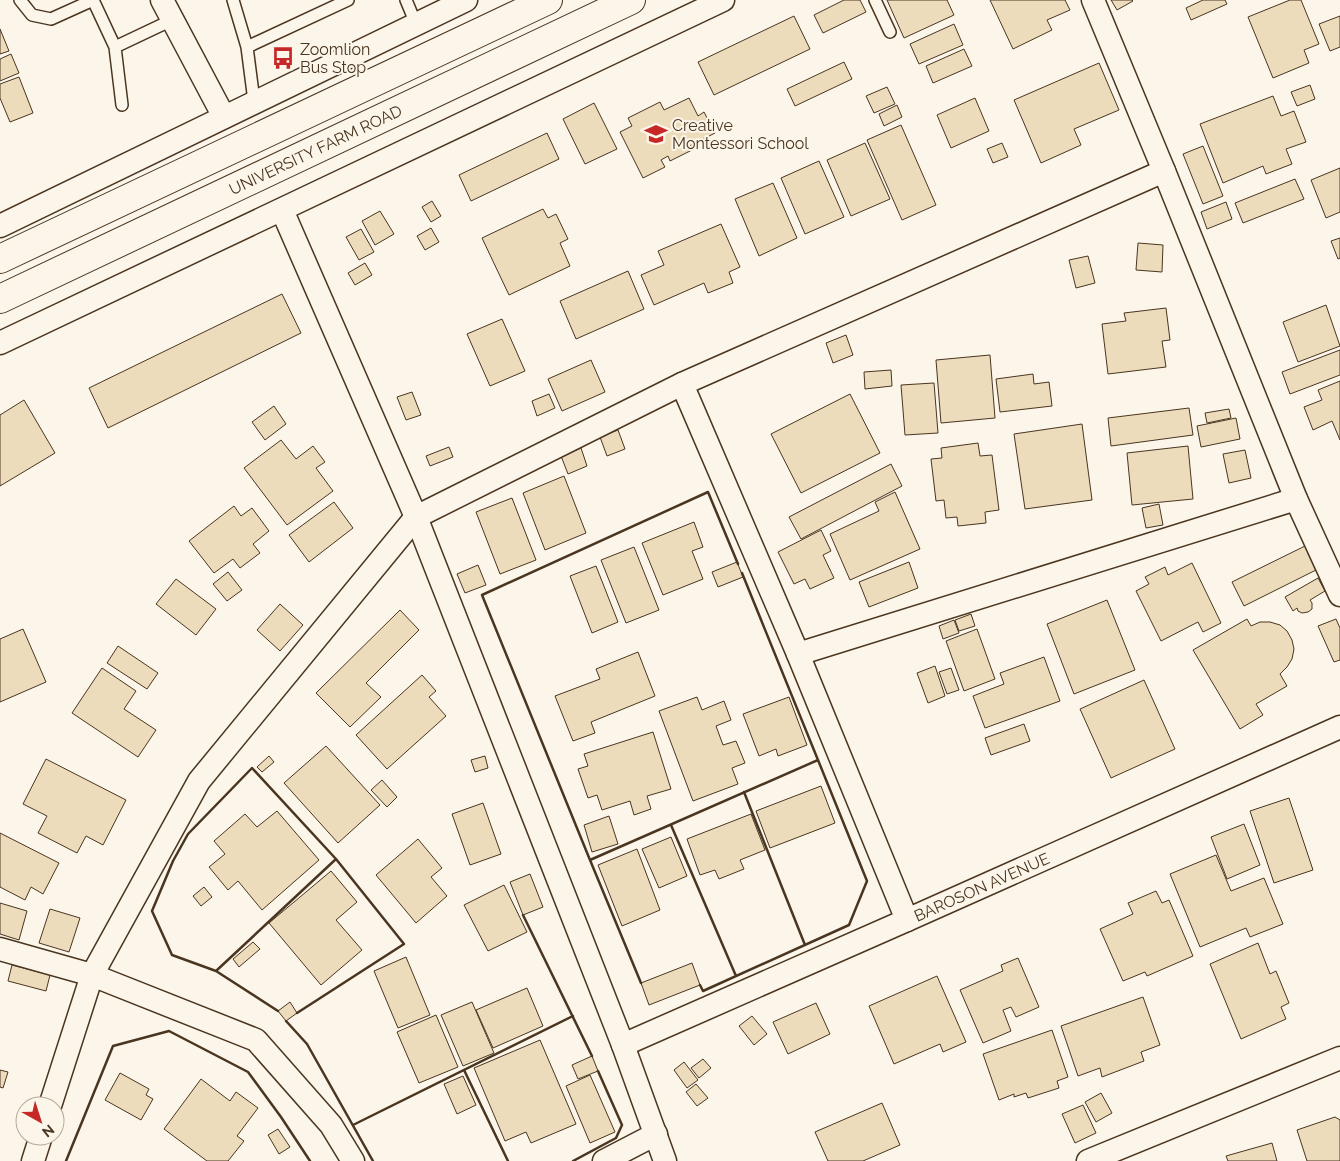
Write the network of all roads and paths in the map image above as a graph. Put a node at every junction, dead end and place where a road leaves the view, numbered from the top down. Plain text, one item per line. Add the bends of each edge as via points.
1 (20, 0) edge
2 (92, 0) edge
3 (162, 0) edge
4 (233, 0) edge
5 (348, 0) edge
6 (406, 0) edge
7 (466, 0) edge
8 (548, 0) edge
9 (631, 0) edge
10 (723, 0) edge
11 (875, 0) edge
12 (1093, 0) edge
13 (172, 20) junction
14 (416, 24) junction
15 (890, 32) dead end
16 (115, 47) junction
17 (247, 48) junction
18 (254, 101) junction
19 (122, 105) dead end
20 (224, 117) junction
21 (1164, 171) junction
22 (282, 210) junction
23 (0, 226) edge
24 (0, 259) edge
25 (0, 299) edge
26 (0, 343) edge
27 (682, 384) junction
28 (1296, 499) junction
29 (416, 517) junction
30 (1340, 595) edge
31 (798, 654) junction
32 (1340, 727) edge
33 (907, 920) junction
34 (0, 949) edge
35 (92, 974) junction
36 (623, 1045) junction
37 (1340, 1058) edge
38 (53, 1096) edge
39 (656, 1134) junction
40 (38, 1146) edge
41 (33, 1161) edge
42 (353, 1161) edge
43 (604, 1161) edge
44 (665, 1161) edge
45 (1088, 1161) edge

1 - 2 lane via 32,15 52,19
2 - 16 lane
3 - 13 street
4 - 17 lane
5 - 17 lane
6 - 14 lane
7 - 14 street
8 - 24 street
9 - 25 street, UNIVERSITY FARM ROAD
10 - 22 street
11 - 15 lane
12 - 21 street
13 - 16 lane
13 - 20 street
14 - 18 street
16 - 19 lane
17 - 18 lane
18 - 20 street
20 - 23 street
21 - 27 street
21 - 28 street
22 - 26 street
22 - 29 street
27 - 29 street
27 - 31 street
28 - 30 street
28 - 31 street
29 - 35 street via 198,780
29 - 36 street
31 - 33 street
32 - 33 street, BAROSON AVENUE
33 - 36 street, BAROSON AVENUE
34 - 35 street
35 - 38 street
35 - 42 street via 256,1040 331,1125
36 - 39 street
37 - 45 street
39 - 43 street
39 - 44 street
40 - 41 street

